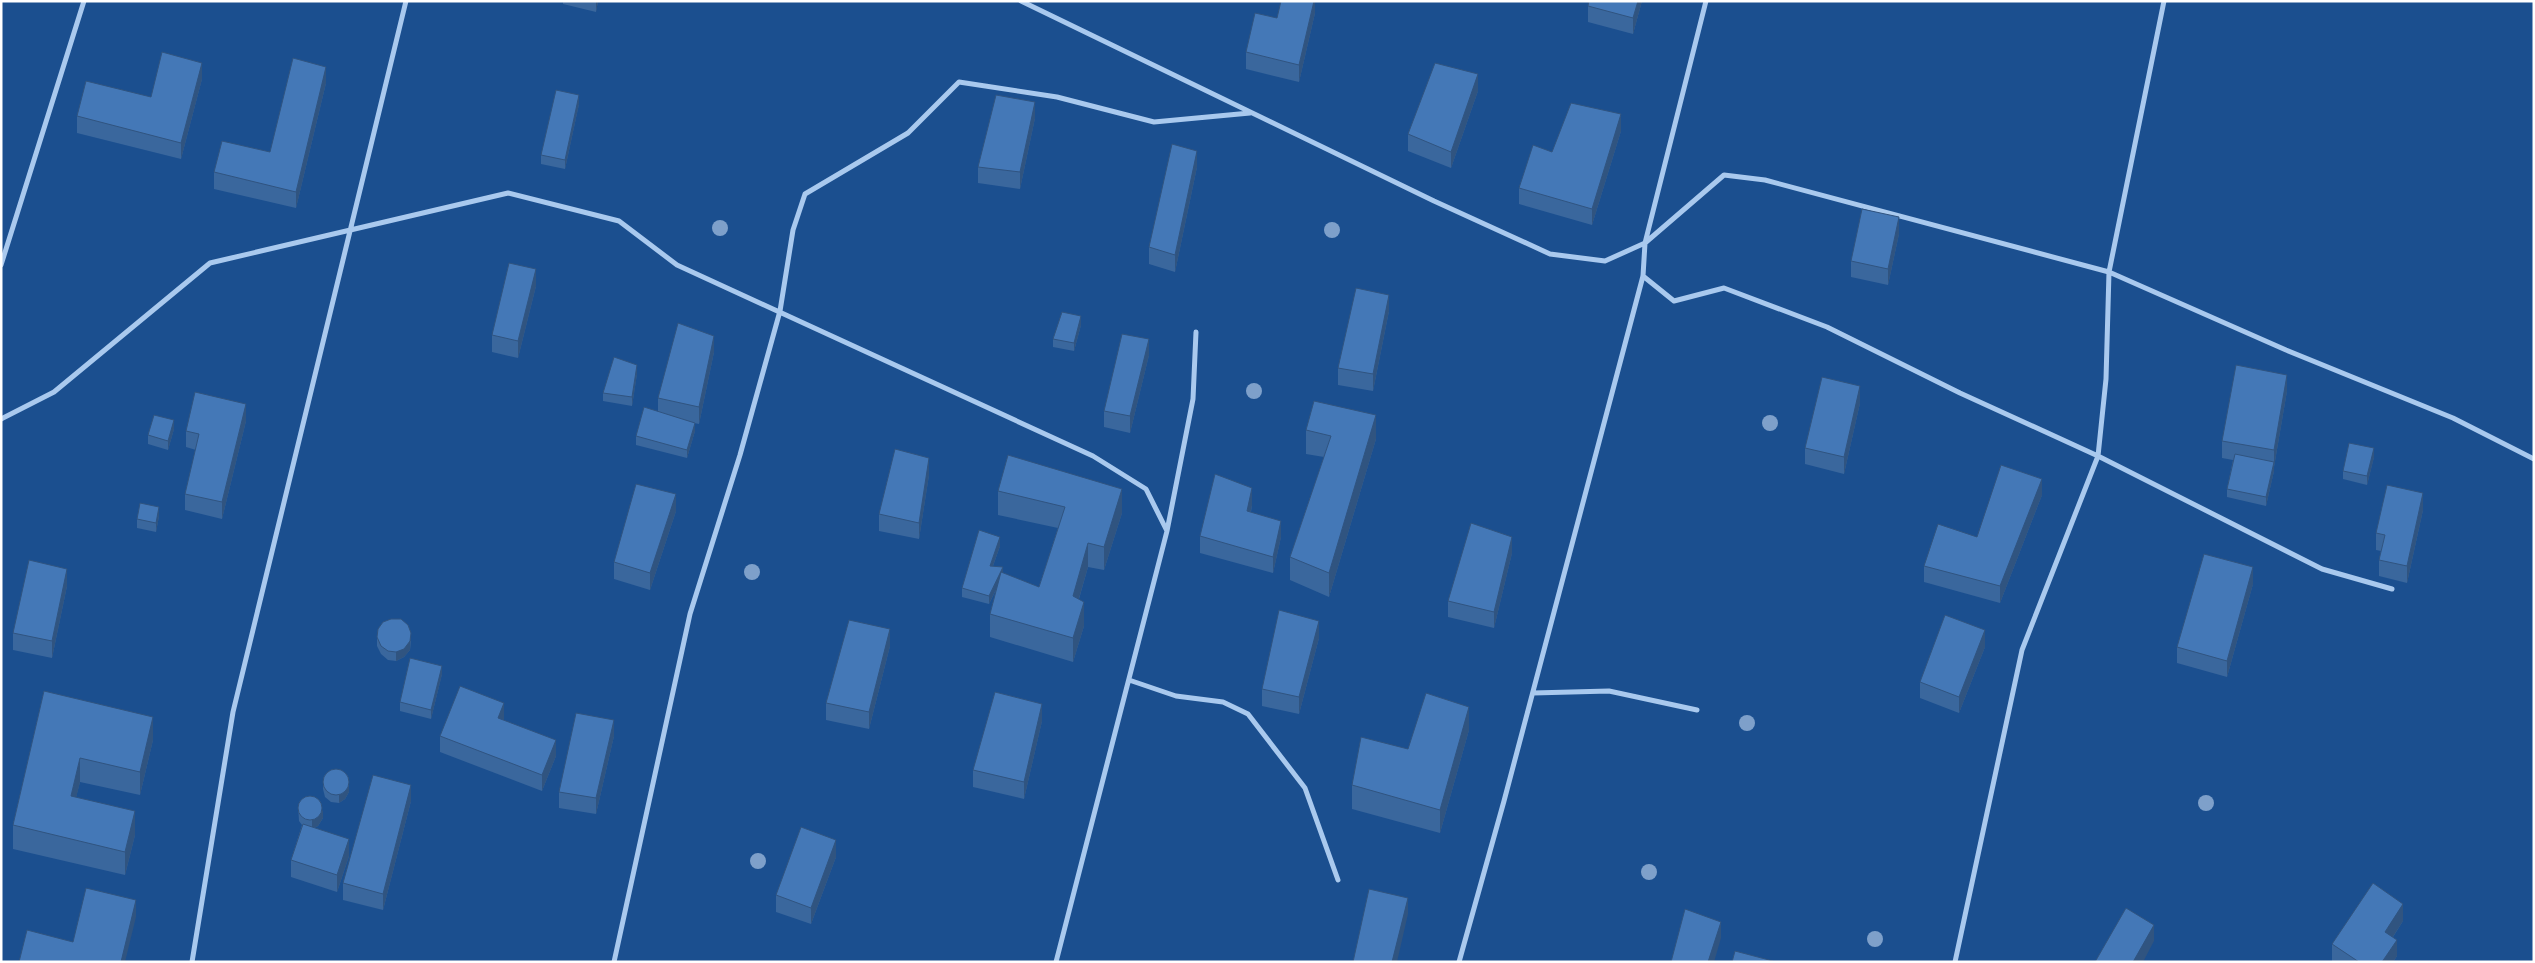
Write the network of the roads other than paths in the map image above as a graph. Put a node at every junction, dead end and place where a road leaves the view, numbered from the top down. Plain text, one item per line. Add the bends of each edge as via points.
1 (84, 1) edge
2 (406, 1) edge
3 (1021, 1) edge
4 (1706, 1) edge
5 (2164, 1) edge
6 (1250, 112) junction
7 (350, 229) junction
8 (1645, 243) junction
9 (1, 265) edge
10 (2109, 272) junction
11 (1643, 276) junction
12 (780, 311) junction
13 (1196, 332) dead end
14 (1, 419) edge
15 (2098, 456) junction
16 (2534, 459) edge
17 (1167, 531) junction
18 (2392, 589) dead end
19 (1129, 680) junction
20 (1533, 693) junction
21 (1697, 710) dead end
22 (1338, 880) dead end
23 (192, 962) edge
24 (614, 962) edge
25 (1056, 962) edge
26 (1459, 962) edge
27 (1955, 962) edge

1 - 9 street
2 - 7 street
3 - 6 street
4 - 8 street
5 - 10 street
6 - 8 street via 1550,254 1605,261
6 - 12 street via 1154,122 1057,97 959,82 908,133 804,194 793,230
7 - 12 street via 508,193 619,221 677,265
7 - 14 street via 210,263 54,392
7 - 23 street via 233,712
8 - 10 street via 1724,175 1765,180
8 - 11 street
10 - 15 street via 2106,379
10 - 16 street via 2286,350 2453,418
11 - 15 street via 1674,301 1724,288 1827,327
11 - 20 street
12 - 17 street via 1092,456 1146,489
12 - 24 street via 740,456 690,614
13 - 17 street via 1193,399
15 - 18 street via 2322,569
15 - 27 street via 2022,650
17 - 19 street
19 - 22 street via 1176,696 1223,702 1248,714 1305,788
19 - 25 street
20 - 21 street via 1609,691
20 - 26 street

